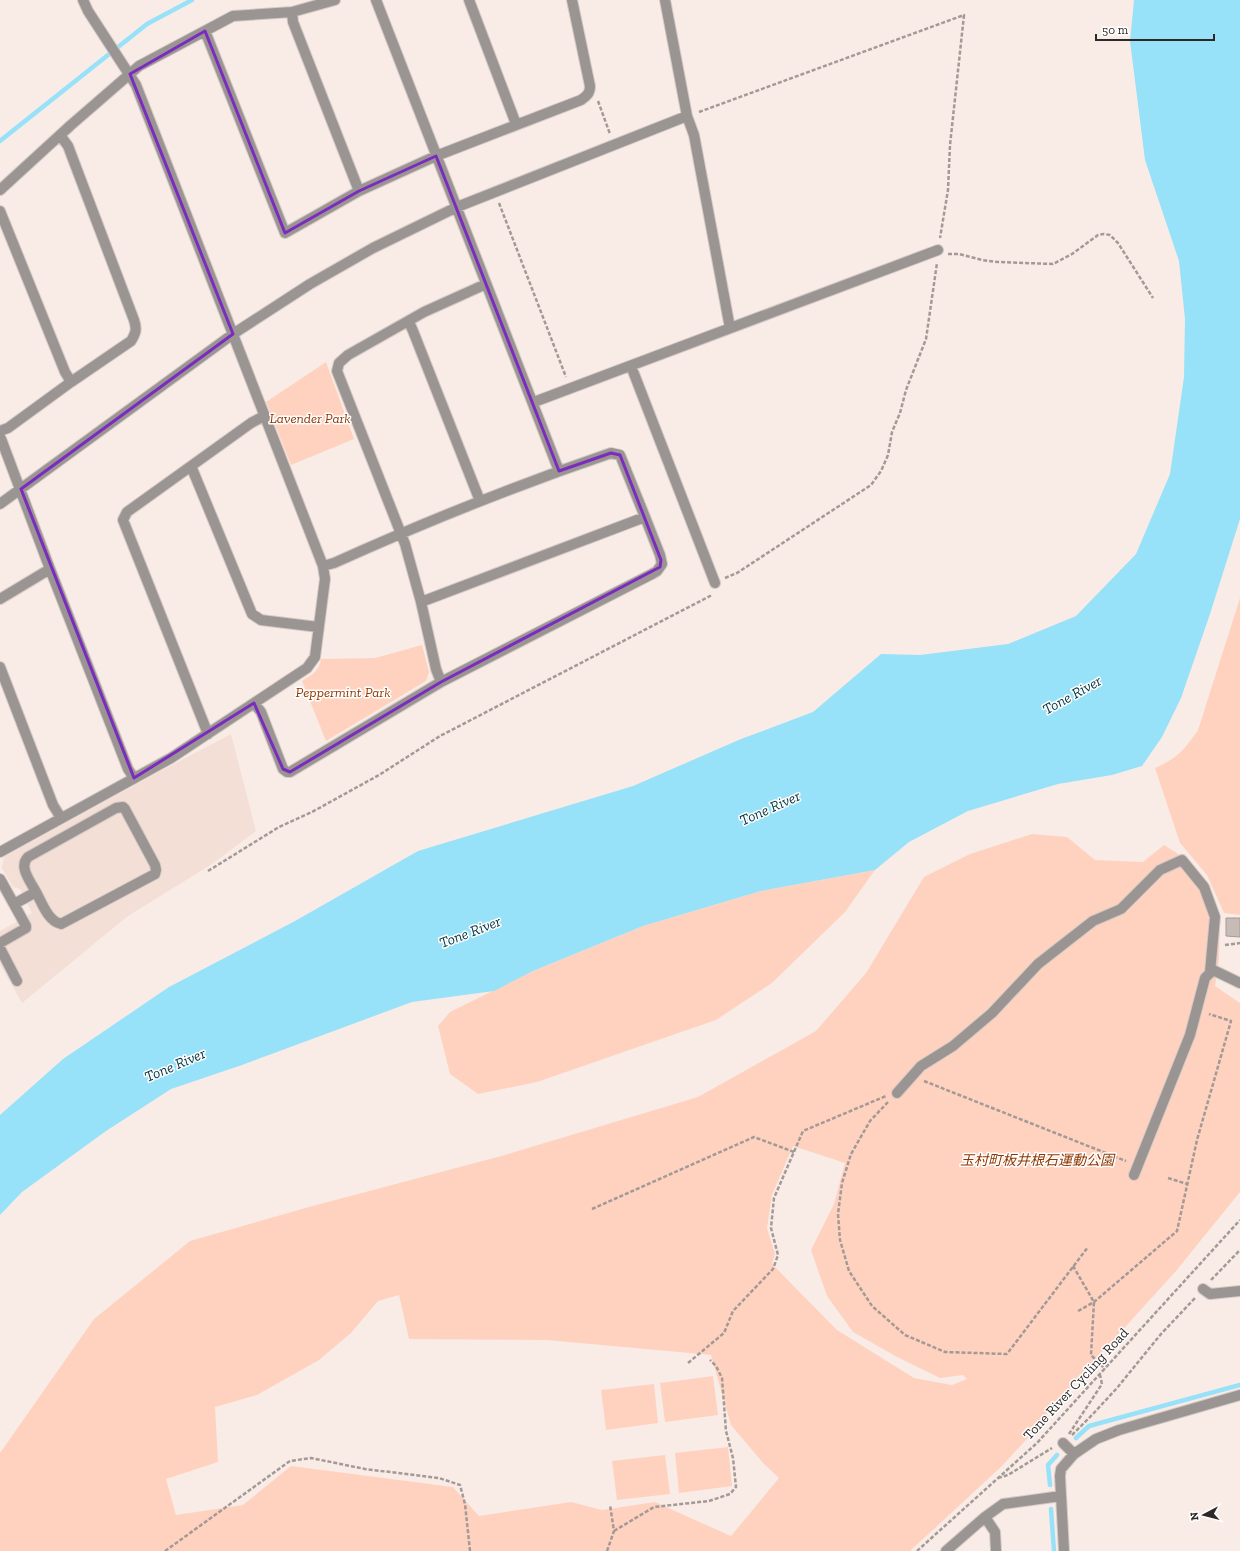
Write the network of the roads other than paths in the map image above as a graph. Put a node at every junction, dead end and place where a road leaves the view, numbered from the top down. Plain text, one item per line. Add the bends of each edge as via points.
1 (83, 0) edge
2 (335, 0) edge
3 (376, 0) edge
4 (469, 0) edge
5 (572, 0) edge
6 (665, 0) edge
7 (292, 12) junction
8 (205, 31) junction
9 (130, 74) junction
10 (688, 116) junction
11 (516, 124) junction
12 (60, 135) junction
13 (436, 156) junction
14 (0, 190) edge
15 (359, 191) junction
16 (456, 207) junction
17 (0, 211) edge
18 (938, 250) road end
19 (486, 284) junction
20 (408, 322) junction
21 (730, 328) junction
22 (233, 334) junction
23 (631, 366) junction
24 (71, 382) junction
25 (534, 402) junction
26 (264, 416) junction
27 (0, 431) edge
28 (0, 436) edge
29 (192, 466) junction
30 (559, 471) junction
31 (21, 489) junction
32 (480, 501) junction
33 (0, 504) edge
34 (645, 517) junction
35 (401, 533) junction
36 (323, 566) junction
37 (50, 569) junction
38 (715, 583) road end
39 (0, 599) edge
40 (421, 602) junction
41 (318, 627) junction
42 (0, 667) edge
43 (441, 682) junction
44 (254, 703) junction
45 (208, 734) junction
46 (134, 778) junction
47 (61, 818) junction
48 (0, 852) edge
49 (0, 879) edge
50 (36, 892) junction
51 (14, 904) junction
52 (0, 942) edge
53 (0, 948) edge
54 (1210, 972) junction
55 (17, 980) dead end
56 (1240, 983) edge
57 (897, 1093) road end
58 (1136, 1170) road end
59 (1203, 1289) road end
60 (1240, 1291) edge
61 (1240, 1395) edge
62 (1063, 1443) road end
63 (1074, 1454) junction
64 (1061, 1496) junction
65 (985, 1517) junction
66 (946, 1551) edge
67 (996, 1551) edge
68 (1064, 1551) edge

1 - 9 street
2 - 7 street
3 - 13 street
4 - 11 street
5 - 11 street via 590,92 581,100
6 - 10 street
7 - 8 street via 233,16
7 - 15 street via 293,22
8 - 9 street via 139,66
8 - 15 street via 285,233
9 - 12 street
9 - 22 street
10 - 16 street
10 - 21 street via 694,135
11 - 13 street
12 - 14 street
12 - 24 street via 68,146 136,327 136,334 131,341
13 - 15 street
13 - 16 street
16 - 19 street
16 - 22 street via 373,248 310,284
17 - 24 street
18 - 21 street
19 - 20 street
19 - 25 street
20 - 32 street
20 - 35 street via 348,355 339,363 337,371
21 - 23 street
22 - 26 street
22 - 31 street
23 - 25 street
23 - 38 street
24 - 27 street via 8,428
25 - 30 street
26 - 29 street
26 - 36 street
28 - 31 street
29 - 41 street via 252,614 261,620
29 - 45 street via 127,512 123,520
30 - 32 street
30 - 34 street via 611,453 620,455
31 - 33 street
31 - 37 street
32 - 35 street
34 - 40 street
34 - 43 street via 661,560 657,571
35 - 36 street
35 - 40 street
36 - 41 street via 325,579
37 - 39 street
37 - 46 street via 128,769
40 - 43 street
41 - 44 street via 312,663
42 - 47 street via 53,805
43 - 44 street via 290,772 283,769
44 - 45 street
45 - 46 street
46 - 47 street
47 - 48 street
49 - 51 street
50 - 50 street via 51,919 61,924 155,874 155,865 125,809 116,808 28,857 24,863 24,870
50 - 51 street
51 - 52 street via 26,928
53 - 55 street
54 - 56 street via 1213,970
54 - 57 street via 1215,917 1204,887 1182,860 1160,870 1121,908 1094,921 1044,960 992,1013 952,1046 921,1066
54 - 58 street via 1205,978 1190,1035
59 - 60 street via 1210,1294
61 - 63 street via 1114,1432 1096,1439
62 - 63 street
63 - 64 street via 1061,1470
64 - 65 street via 1003,1504
64 - 68 street
65 - 66 street
65 - 67 street via 994,1532

